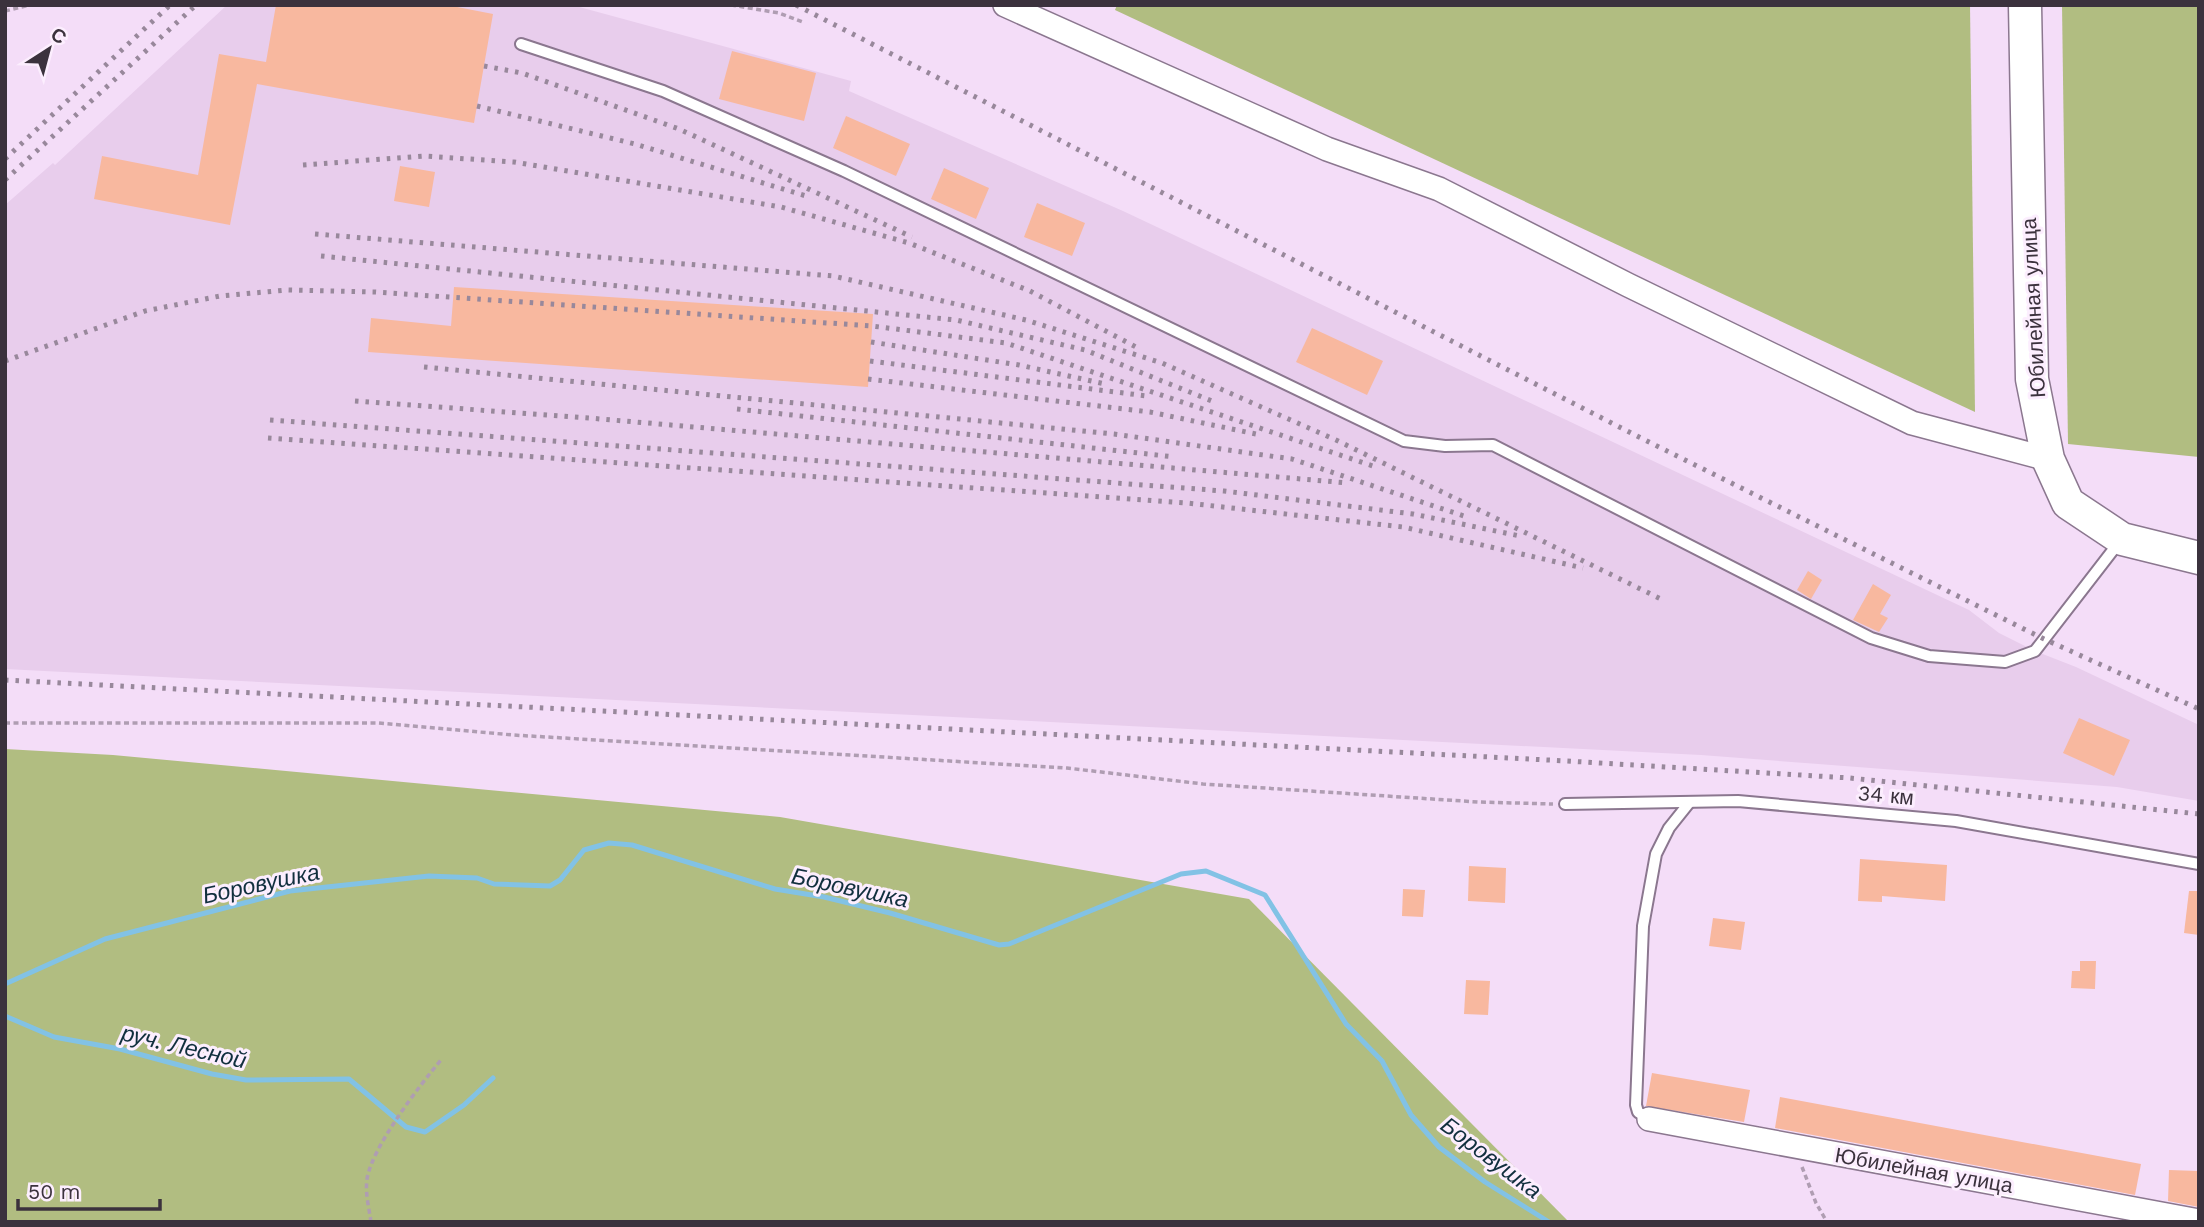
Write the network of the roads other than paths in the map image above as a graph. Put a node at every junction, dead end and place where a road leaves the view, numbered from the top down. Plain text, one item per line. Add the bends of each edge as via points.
1 (1005, 5) edge
2 (2025, 5) edge
3 (521, 44) dead end
4 (2048, 459) junction
5 (2122, 539) junction
6 (2199, 558) edge
7 (1689, 803) junction
8 (1565, 804) road end
9 (2199, 864) edge
10 (1649, 1119) joint
11 (2199, 1221) edge

1 - 4 street via 1327,149 1438,189 1912,422
2 - 4 main road, Юбилейная улица via 2032,379
3 - 5 lane via 663,91 844,171 1404,441 1493,445 1871,638 1929,656 2004,662 2035,651
4 - 5 main road, Юбилейная улица via 2068,502
5 - 6 main road, Юбилейная улица
7 - 8 lane, 34 км
7 - 9 lane, 34 км via 1738,801 1956,821
7 - 10 lane via 1656,853 1643,926 1636,1105
10 - 11 street, Юбилейная улица

